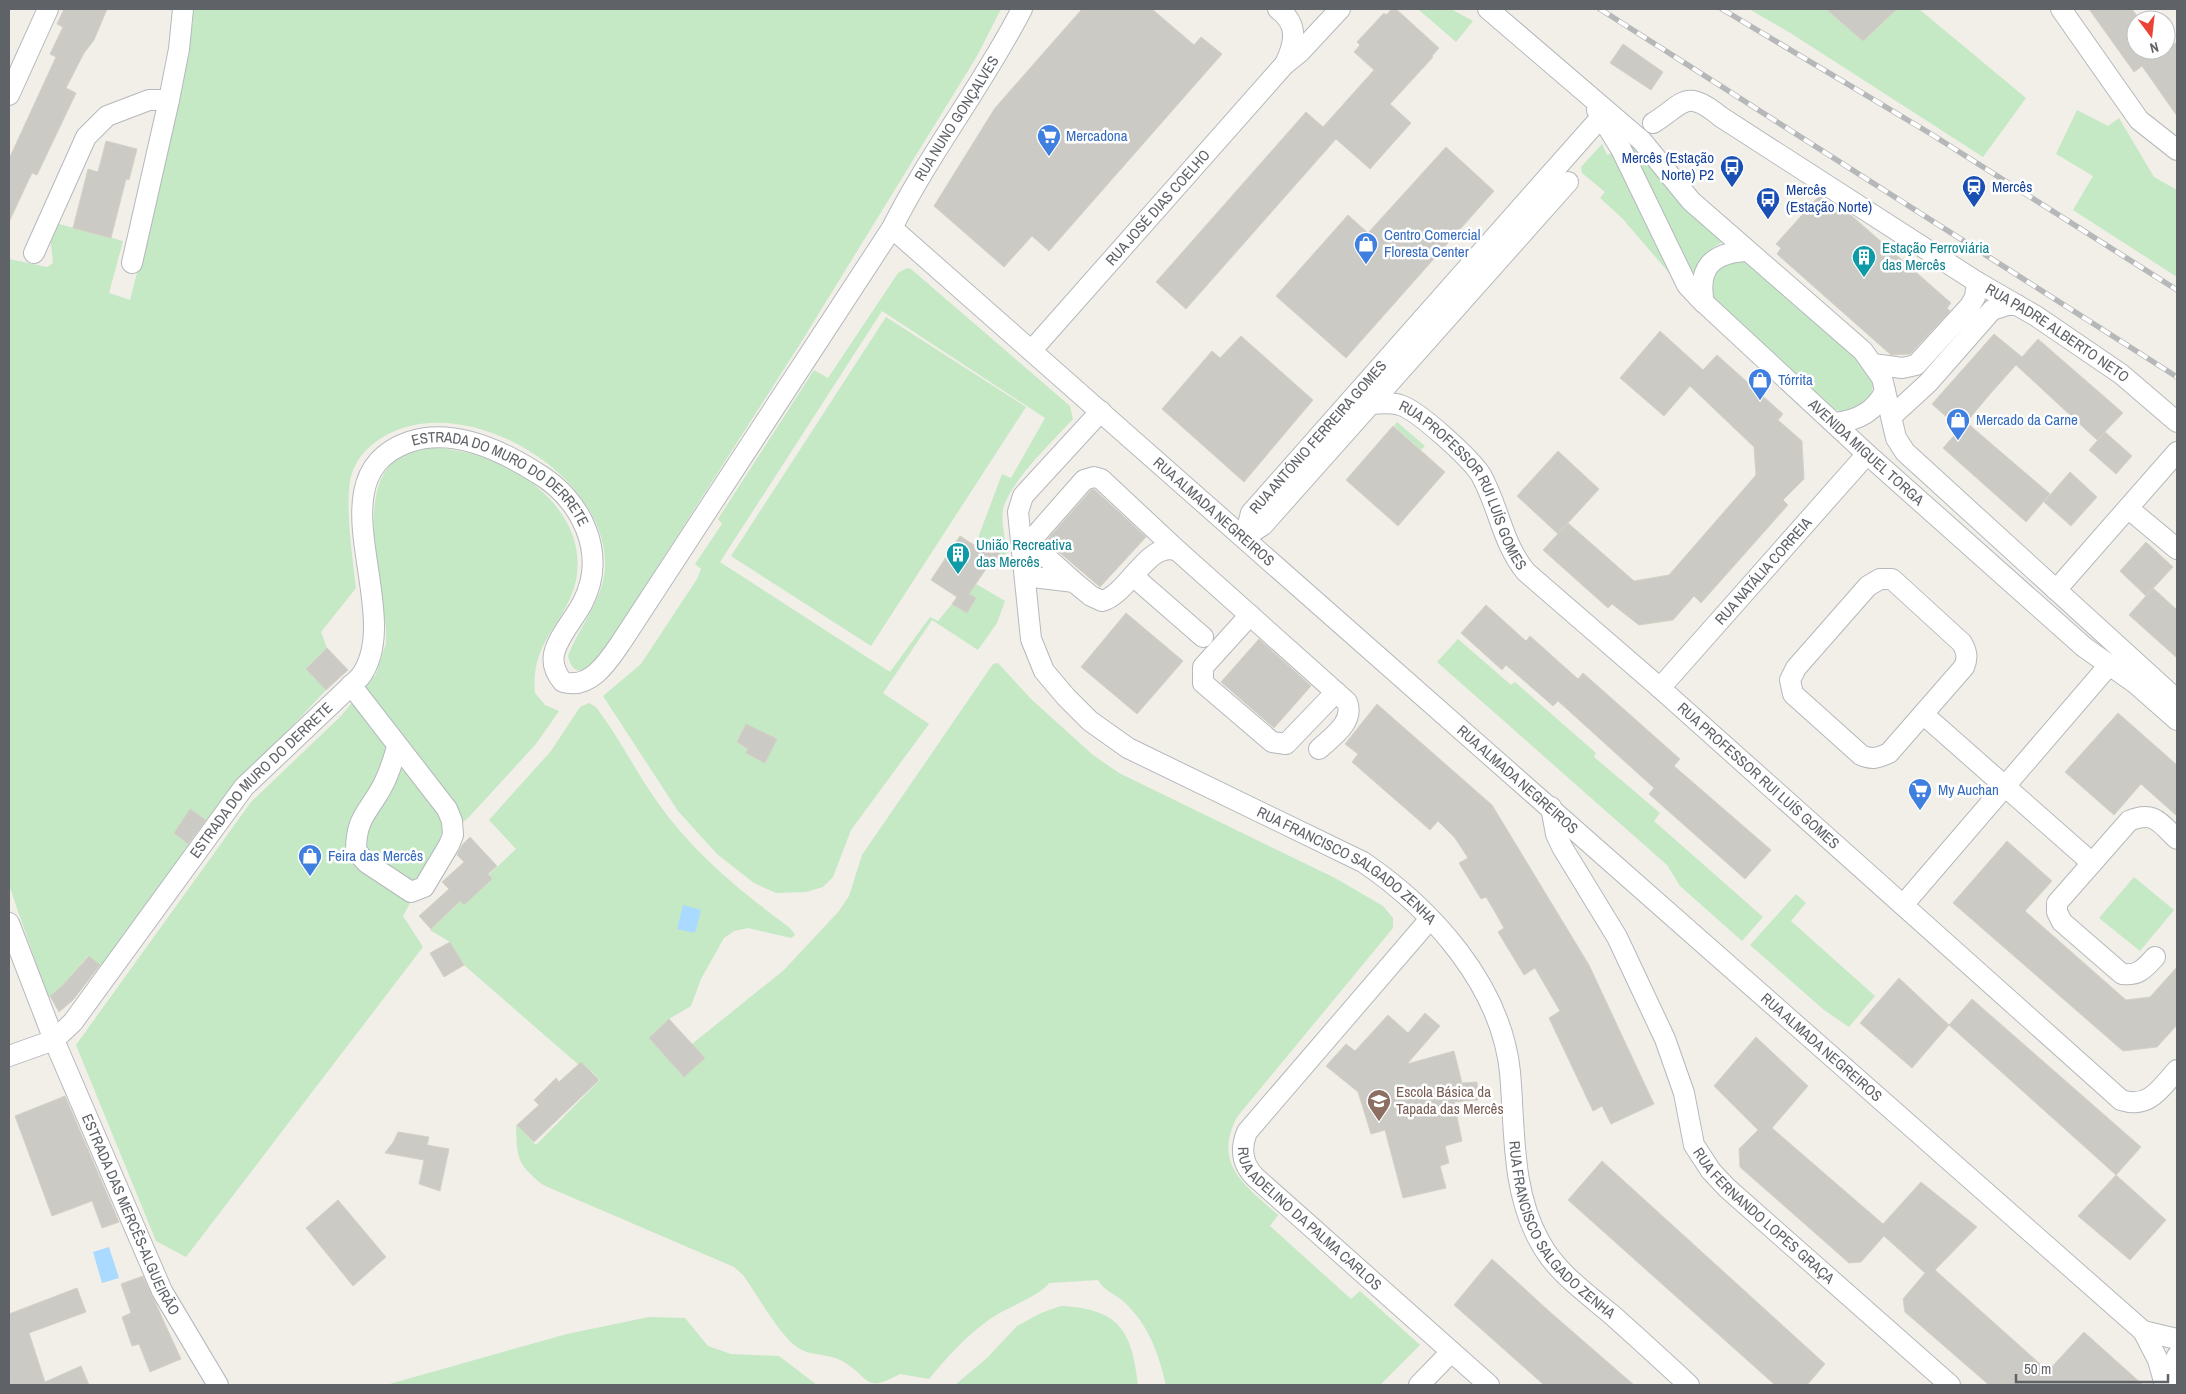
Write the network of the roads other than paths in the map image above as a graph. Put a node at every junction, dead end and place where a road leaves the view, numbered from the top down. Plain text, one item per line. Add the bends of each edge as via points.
1 (48, 9) edge
2 (183, 9) edge
3 (1022, 9) edge
4 (1278, 9) edge
5 (1340, 9) edge
6 (1488, 9) edge
7 (2062, 9) edge
8 (1284, 65) junction
9 (1580, 88) junction
10 (9, 95) edge
11 (169, 100) junction
12 (1602, 116) junction
13 (1653, 123) dead end
14 (2177, 150) edge
15 (1568, 182) dead end
16 (892, 228) junction
17 (1746, 251) junction
18 (34, 254) dead end
19 (132, 263) dead end
20 (1977, 282) junction
21 (1704, 303) junction
22 (2017, 305) junction
23 (1032, 350) junction
24 (1874, 364) junction
25 (1885, 391) junction
26 (1363, 399) junction
27 (1101, 411) junction
28 (1892, 416) junction
29 (2177, 422) edge
30 (1834, 423) junction
31 (2177, 452) edge
32 (1867, 454) junction
33 (2129, 509) junction
34 (1244, 537) junction
35 (2177, 549) edge
36 (1178, 551) junction
37 (1025, 576) junction
38 (1133, 576) junction
39 (1074, 582) junction
40 (2056, 590) junction
41 (1250, 615) junction
42 (1203, 637) dead end
43 (2110, 664) junction
44 (351, 685) junction
45 (1660, 688) junction
46 (1336, 692) junction
47 (2177, 700) edge
48 (1923, 714) junction
49 (2177, 720) edge
50 (397, 747) junction
51 (1319, 749) dead end
52 (2006, 786) junction
53 (1550, 807) junction
54 (2177, 839) edge
55 (1605, 855) junction
56 (2092, 863) junction
57 (1576, 868) junction
58 (1903, 905) junction
59 (1430, 919) junction
60 (9, 923) edge
61 (2155, 957) dead end
62 (54, 1040) junction
63 (9, 1056) edge
64 (2177, 1070) edge
65 (2143, 1332) junction
66 (2177, 1339) edge
67 (1451, 1352) junction
68 (2177, 1356) edge
69 (218, 1385) edge
70 (1419, 1385) edge
71 (1489, 1385) edge
72 (1689, 1385) edge
73 (1950, 1385) edge
74 (2166, 1385) edge

1 - 10 street
2 - 11 street
3 - 16 street, RUA NUNO GONÇALVES via 992,64 909,194
4 - 8 street, RUA JOSÉ DIAS COELHO via 1290,20 1294,31 1294,41
5 - 8 street, RUA JOSÉ DIAS COELHO
6 - 9 street, AVENIDA MIGUEL TORGA
7 - 14 street via 2139,120
8 - 23 street, RUA JOSÉ DIAS COELHO
9 - 12 street, AVENIDA MIGUEL TORGA
9 - 17 street, AVENIDA MIGUEL TORGA via 1642,141 1691,201
11 - 18 street via 149,100 107,116 86,137
11 - 19 street
12 - 21 street, AVENIDA MIGUEL TORGA via 1687,285
12 - 26 street, RUA ANTÓNIO FERREIRA GOMES
13 - 20 street, RUA PADRE ALBERTO NETO via 1675,106 1692,101 1704,104
15 - 26 street, RUA ANTÓNIO FERREIRA GOMES
16 - 23 street, RUA ALMADA NEGREIROS
16 - 44 street, ESTRADA DO MURO DO DERRETE via 628,633 602,667 587,679 578,683 563,682 553,661 559,643 585,600 593,567 591,541 584,524 562,492 526,466 464,440 422,439 388,452 374,467 364,490 364,538 375,631 372,656
17 - 21 street via 1716,258 1707,268 1702,284
17 - 24 street, AVENIDA MIGUEL TORGA
20 - 22 street, RUA PADRE ALBERTO NETO
20 - 24 street via 1970,306 1916,365 1902,368
21 - 30 street, AVENIDA MIGUEL TORGA
22 - 28 street via 1992,310 1928,383
22 - 29 street, RUA PADRE ALBERTO NETO via 2121,374
23 - 27 street, RUA ALMADA NEGREIROS
24 - 25 street, AVENIDA MIGUEL TORGA
25 - 28 street, AVENIDA MIGUEL TORGA
25 - 30 street via 1880,402 1862,417
26 - 34 street, RUA ANTÓNIO FERREIRA GOMES via 1263,525
26 - 45 street, RUA PROFESSOR RUI LUÍS GOMES via 1410,409 1459,450 1480,473 1505,539 1521,566
27 - 34 street, RUA ALMADA NEGREIROS
27 - 37 street, RUA FRANCISCO SALGADO ZENHA via 1021,501 1018,519
28 - 40 street, AVENIDA MIGUEL TORGA via 1896,438 1905,452
30 - 32 street, AVENIDA MIGUEL TORGA
31 - 33 street
32 - 43 street, AVENIDA MIGUEL TORGA via 2084,646
32 - 45 street, RUA NATÁLIA CORREIA
33 - 35 street
33 - 40 street
34 - 53 street, RUA ALMADA NEGREIROS
36 - 38 street via 1153,555
36 - 39 street via 1101,479 1089,478 1034,537 1035,547
36 - 41 street
37 - 39 street
37 - 59 street, RUA FRANCISCO SALGADO ZENHA via 1029,625 1036,655 1056,687 1090,721 1128,748 1363,862 1392,883
38 - 39 street via 1114,596 1102,601
38 - 42 street
40 - 47 street, AVENIDA MIGUEL TORGA
41 - 46 street
41 - 46 street via 1203,667 1203,683 1272,742 1286,744
43 - 49 street, AVENIDA MIGUEL TORGA
43 - 52 street
44 - 50 street
44 - 62 street, ESTRADA DO MURO DO DERRETE via 244,787 73,1022
45 - 58 street, RUA PROFESSOR RUI LUÍS GOMES
46 - 51 street via 1347,702 1348,721
48 - 48 street via 1964,667 1966,650 1892,579 1880,579 1868,586 1796,668 1790,680 1793,694 1861,756 1869,759 1889,752
48 - 52 street
50 - 50 street via 447,809 452,821 453,835 424,887 410,892 367,863 356,851 356,832 391,770
52 - 56 street
52 - 58 street
53 - 55 street, RUA ALMADA NEGREIROS
53 - 57 street, RUA FERNANDO LOPES GRAÇA via 1556,834
54 - 56 street via 2154,818 2141,816 2129,821
55 - 57 street
55 - 65 street, RUA ALMADA NEGREIROS
56 - 61 street via 2057,903 2062,922 2122,974 2142,972
57 - 73 street, RUA FERNANDO LOPES GRAÇA via 1617,937 1666,1040 1684,1093 1694,1145 1710,1171
58 - 64 street, RUA PROFESSOR RUI LUÍS GOMES via 2121,1100 2135,1104 2151,1098
59 - 67 street, RUA ADELINO DA PALMA CARLOS via 1247,1132 1243,1141 1243,1157 1255,1177
59 - 72 street, RUA FRANCISCO SALGADO ZENHA via 1486,992 1497,1019 1510,1070 1520,1184 1526,1210 1540,1242 1563,1273
60 - 62 street, ESTRADA DAS MERCÊS-ALGUEIRÃO
62 - 63 street
62 - 69 street, ESTRADA DAS MERCÊS-ALGUEIRÃO via 162,1291
65 - 66 street, RUA ALMADA NEGREIROS
65 - 74 street, RUA ALMADA NEGREIROS via 2158,1360
67 - 70 street
67 - 71 street, RUA ADELINO DA PALMA CARLOS
68 - 74 street

